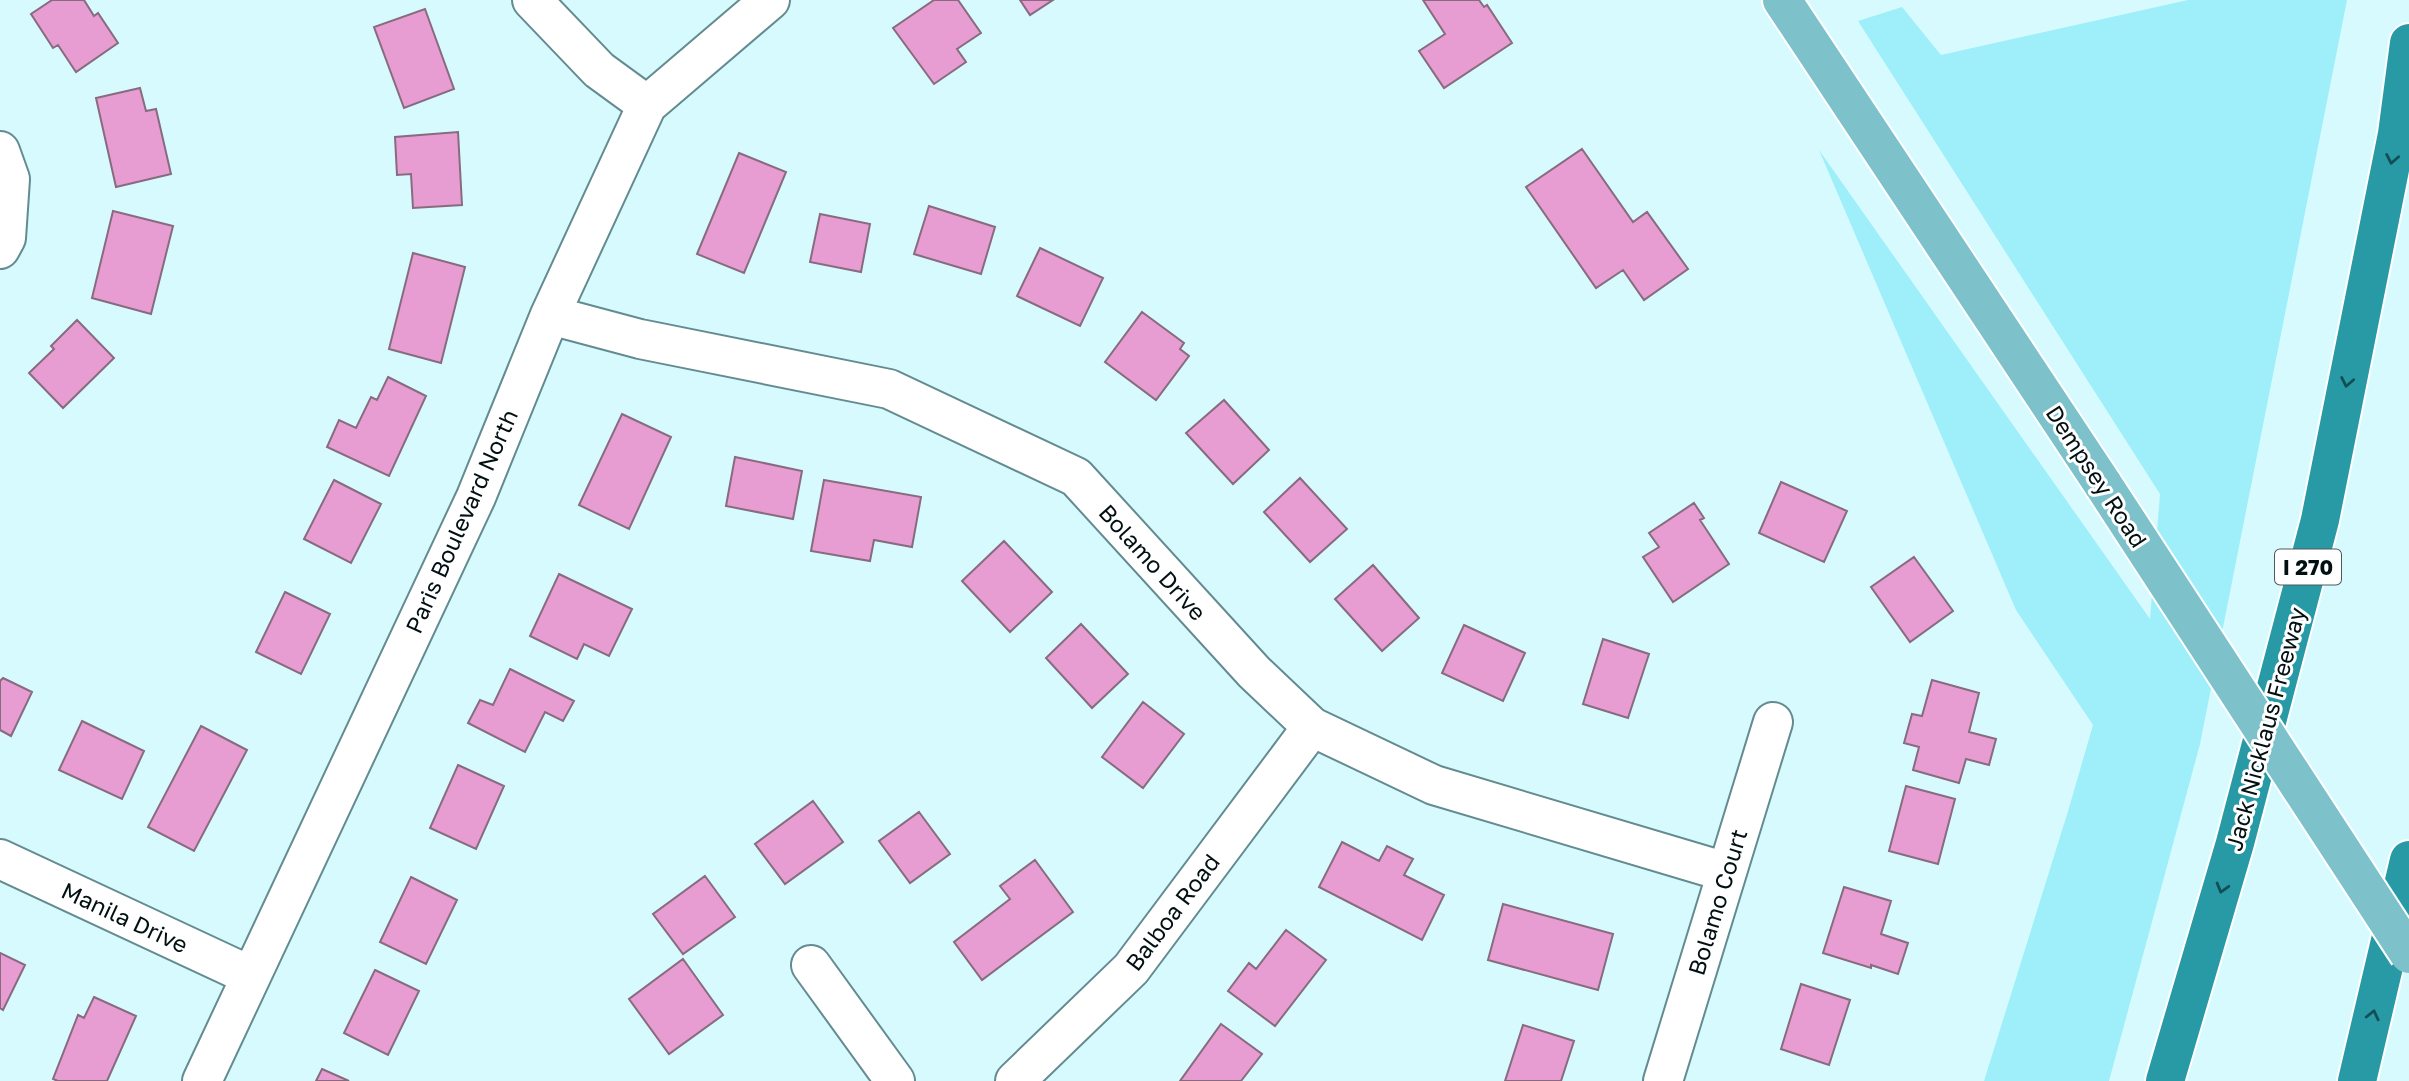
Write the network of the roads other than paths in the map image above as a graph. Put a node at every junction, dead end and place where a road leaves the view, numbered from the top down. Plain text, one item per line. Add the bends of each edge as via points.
1 (532, 0) edge
2 (770, 0) edge
3 (1782, 0) edge
4 (2409, 43) edge
5 (647, 105) junction
6 (0, 151) edge
7 (0, 249) edge
8 (550, 315) junction
9 (1773, 722) dead end
10 (1312, 727) junction
11 (0, 859) edge
12 (2409, 860) edge
13 (1726, 872) junction
14 (2409, 954) edge
15 (811, 965) dead end
16 (251, 976) junction
17 (202, 1081) edge
18 (895, 1081) edge
19 (1015, 1081) edge
20 (1663, 1081) edge
21 (2165, 1081) edge
22 (2357, 1081) edge

1 - 5 street via 599,71
2 - 5 street, Paris Boulevard North
3 - 14 main road, Dempsey Road, bridge
4 -> 21 highway, Jack Nicklaus Freeway / I 270 via 2397,134 2320,520 2235,843
5 - 8 street, Paris Boulevard North
6 - 7 street via 10,179 6,238
8 - 10 street, Bolamo Drive via 640,339 889,389 1076,477 1254,673
8 - 16 street, Paris Boulevard North via 470,509
9 - 13 street, Bolamo Court
10 - 13 street, Bolamo Drive via 1434,785
10 - 19 street, Balboa Road via 1130,969
11 - 16 street, Manila Drive
22 -> 12 highway
13 - 20 street, Bolamo Court
15 - 18 street
16 - 17 street, Paris Boulevard North

